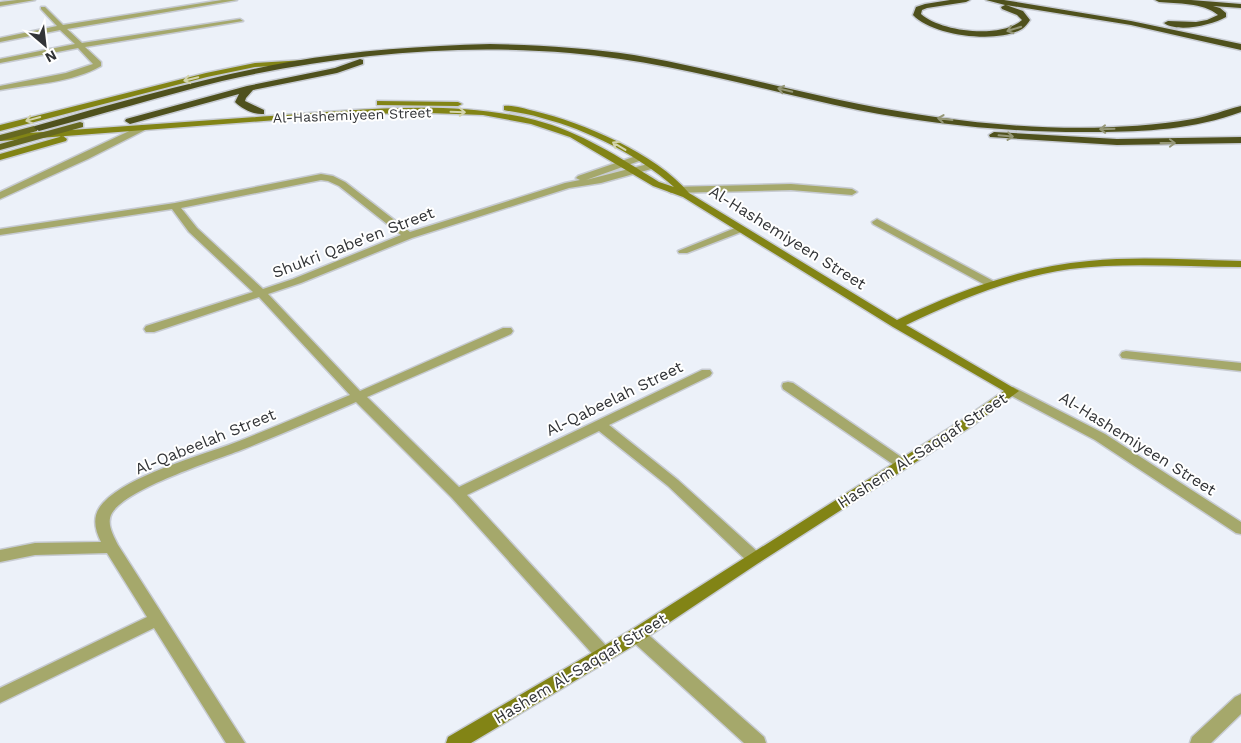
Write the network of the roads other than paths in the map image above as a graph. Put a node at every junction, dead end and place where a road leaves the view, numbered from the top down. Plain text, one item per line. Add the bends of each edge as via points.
1 (32, 0) edge
2 (234, 0) edge
3 (966, 0) edge
4 (982, 0) edge
5 (990, 0) edge
6 (1023, 0) edge
7 (1158, 0) edge
8 (1222, 0) edge
9 (1241, 1) edge
10 (1190, 2) junction
11 (0, 4) edge
12 (1241, 6) edge
13 (42, 8) dead end
14 (1236, 15) edge
15 (1124, 16) junction
16 (240, 21) dead end
17 (63, 27) junction
18 (0, 40) edge
19 (1241, 40) edge
20 (1221, 42) junction
21 (78, 46) junction
22 (1241, 47) edge
23 (1241, 52) edge
24 (644, 58) junction
25 (0, 62) edge
26 (308, 62) junction
27 (360, 62) junction
28 (627, 64) junction
29 (0, 88) edge
30 (250, 88) junction
31 (1241, 109) edge
32 (261, 112) junction
33 (80, 125) junction
34 (136, 126) junction
35 (0, 128) edge
36 (41, 131) junction
37 (89, 132) junction
38 (0, 138) edge
39 (1241, 140) edge
40 (0, 147) edge
41 (2, 157) edge
42 (640, 158) junction
43 (621, 164) junction
44 (652, 166) junction
45 (633, 172) junction
46 (568, 185) junction
47 (684, 192) junction
48 (852, 192) dead end
49 (0, 196) edge
50 (175, 206) junction
51 (877, 222) dead end
52 (740, 229) junction
53 (0, 232) edge
54 (408, 236) junction
55 (683, 251) dead end
56 (1241, 264) edge
57 (993, 285) junction
58 (262, 294) junction
59 (897, 325) junction
60 (150, 329) dead end
61 (507, 331) dead end
62 (1126, 355) dead end
63 (1241, 367) edge
64 (706, 373) dead end
65 (788, 386) dead end
66 (1013, 391) junction
67 (359, 397) junction
68 (599, 424) junction
69 (902, 464) junction
70 (457, 494) junction
71 (1241, 529) edge
72 (111, 547) junction
73 (0, 556) edge
74 (754, 558) junction
75 (156, 620) junction
76 (637, 635) junction
77 (604, 655) junction
78 (0, 696) edge
79 (1241, 702) edge
80 (460, 741) edge
81 (236, 743) edge
82 (757, 743) edge
83 (1200, 743) edge

1 - 11 street
2 - 17 street
4 -> 3 highway via 1020,13 1025,24 1005,31 965,32 933,26 917,15 925,6
5 - 20 highway via 1132,23
6 - 15 highway
7 - 10 highway
8 - 9 highway
10 - 12 highway
10 - 15 highway via 1223,15 1210,22 1193,24
13 - 17 street
14 - 19 highway via 1218,25 1223,32
15 - 19 highway
16 - 21 street
17 - 18 street
17 - 21 street
20 - 22 highway
20 - 23 highway
21 - 25 street
21 - 29 street via 97,62 96,66
24 - 26 highway via 570,50 484,47 396,51
24 - 28 highway
31 -> 24 highway via 1192,122 1125,128 1001,125 850,105
26 -> 35 street via 255,65 206,75
26 - 36 highway via 195,85
27 - 28 highway via 500,54
27 - 30 highway
27 - 33 highway via 245,82
28 -> 39 highway via 834,112 917,126 1078,141 1162,143
30 - 32 highway via 240,102
30 - 34 highway
32 - 34 street, Al-Hashemiyeen Street
42 -> 32 street, Al-Hashemiyeen Street via 574,124 534,112 504,108 447,103 385,103
33 - 34 street, Al-Hashemiyeen Street
33 - 36 main road
34 - 37 street, Al-Hashemiyeen Street
34 - 41 street
34 -> 43 street, Al-Hashemiyeen Street via 356,112 483,114 518,118 562,131 591,144
34 - 49 street via 85,157
36 - 37 street, Al-Hashemiyeen Street
36 - 38 street, Al-Hashemiyeen Street
36 - 40 main road
37 - 41 street
42 - 43 street, Shukri Qabe'en Street
42 - 44 street, Al-Hashemiyeen Street
43 - 45 street, Al-Hashemiyeen Street
43 - 46 street, Shukri Qabe'en Street
44 - 45 street, Shukri Qabe'en Street
44 - 47 street, Al-Hashemiyeen Street
45 - 46 street, Shukri Qabe'en Street
45 - 47 street, Al-Hashemiyeen Street via 671,190
46 - 54 street, Shukri Qabe'en Street
47 - 48 street via 791,187
47 - 52 street, Al-Hashemiyeen Street
50 - 53 street
50 - 54 street via 326,177 342,184
50 - 58 street via 193,230
51 - 57 street
52 - 55 street
52 - 59 street, Al-Hashemiyeen Street
54 - 58 street, Shukri Qabe'en Street
56 - 57 street via 1086,264 1048,270
57 - 59 street
58 - 60 street, Shukri Qabe'en Street
58 - 67 street
59 - 66 street, Hashem Al-Saqqaf Street
61 - 67 street, Al-Qabeelah Street
62 - 63 street
64 - 68 street, Al-Qabeelah Street
65 - 69 street
66 - 69 street, Hashem Al-Saqqaf Street
66 - 71 street, Al-Hashemiyeen Street via 1100,437
67 - 70 street
67 - 72 street, Al-Qabeelah Street via 152,481 117,499 108,507 101,525
68 - 70 street, Al-Qabeelah Street
68 - 74 street via 673,483
69 - 74 street, Hashem Al-Saqqaf Street
70 - 77 street
72 - 73 street via 35,549
72 - 75 street
74 - 76 street, Hashem Al-Saqqaf Street
75 - 78 street
75 - 81 street
76 - 77 street, Hashem Al-Saqqaf Street
76 - 82 street
77 - 80 street, Hashem Al-Saqqaf Street
79 - 83 street

